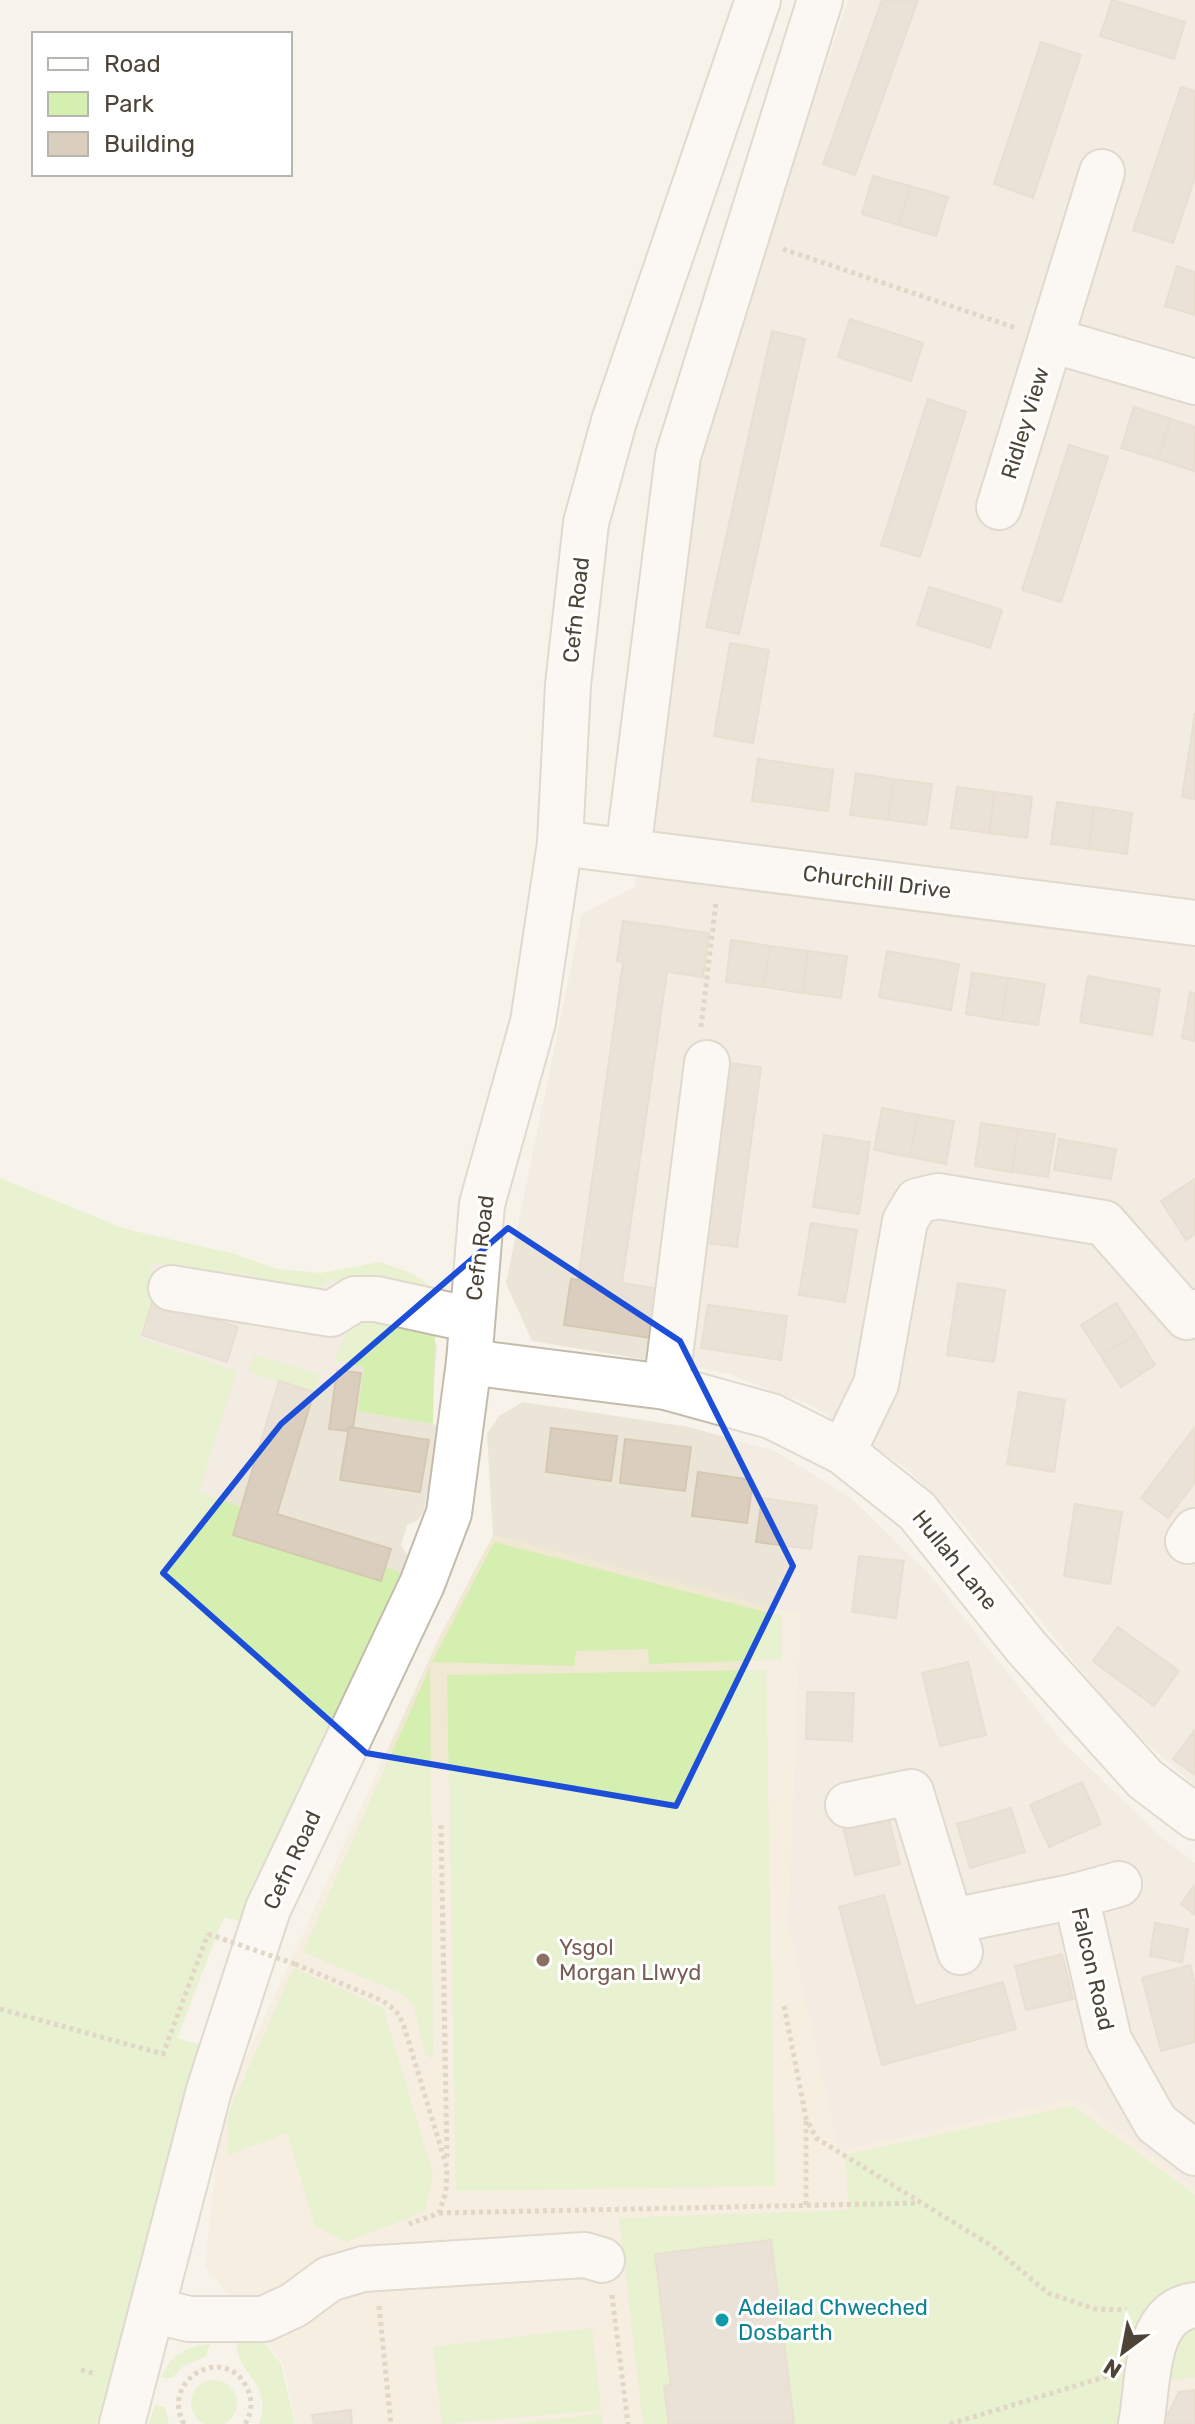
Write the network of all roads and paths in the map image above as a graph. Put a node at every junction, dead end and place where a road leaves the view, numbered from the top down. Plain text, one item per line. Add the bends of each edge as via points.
1 (758, 0) edge
2 (820, 0) edge
3 (1102, 172) dead end
4 (744, 236) junction
5 (1051, 340) junction
6 (1195, 382) edge
7 (999, 507) dead end
8 (560, 843) junction
9 (628, 851) junction
10 (721, 863) junction
11 (1195, 923) edge
12 (707, 1063) joint
13 (171, 1288) dead end
14 (1192, 1319) edge
15 (470, 1341) junction
16 (666, 1387) junction
17 (843, 1452) junction
18 (848, 1805) dead end
19 (1195, 1817) edge
20 (441, 1825) dead end
21 (1119, 1884) dead end
22 (1076, 1896) junction
23 (784, 2006) dead end
24 (0, 2009) edge
25 (806, 2118) junction
26 (1195, 2153) edge
27 (447, 2168) junction
28 (921, 2203) junction
29 (806, 2205) junction
30 (439, 2213) junction
31 (602, 2260) joint
32 (375, 2268) junction
33 (1190, 2306) edge
34 (152, 2310) junction
35 (1149, 2374) junction
36 (122, 2424) edge
37 (184, 2424) edge
38 (245, 2424) edge
39 (391, 2424) edge
40 (628, 2424) edge
41 (950, 2424) edge
42 (1141, 2424) edge

1 - 8 street, Cefn Road via 614,421 586,523 568,685
2 - 4 street
3 - 5 street, Ridley View
4 - 5 path
4 - 9 street via 678,456
5 - 6 street, Ridley View
5 - 7 street, Ridley View
8 - 9 street, Churchill Drive
8 - 15 street, Cefn Road via 533,1022 482,1204
9 - 10 street, Churchill Drive
10 - 11 street, Churchill Drive
10 - 12 path via 700,1032
12 - 16 street
13 - 15 street, Hullah Lane via 331,1314 355,1299 376,1299
14 - 17 street via 1104,1223 938,1196 917,1201 905,1221 876,1384
15 - 16 street, Hullah Lane
15 - 34 street, Cefn Road via 449,1513 422,1584 268,1909 209,2090
16 - 17 street, Hullah Lane via 771,1416
17 - 19 street, Hullah Lane via 917,1511 1026,1647 1145,1779
18 - 22 street, Falcon Road via 911,1792 956,1936
20 - 27 path
21 - 22 street, Falcon Road
22 - 26 street, Falcon Road via 1109,2040 1156,2123
23 - 25 path
24 - 27 path, bridge via 163,2054 208,1934 295,1964 396,2011
25 - 28 path via 816,2138 832,2150
25 - 29 path
27 - 30 path
28 - 29 path
28 - 33 path via 992,2246 1048,2293 1071,2303 1114,2311
29 - 30 path
30 - 32 path via 376,2241
31 - 32 street via 585,2255
31 - 40 path via 610,2276
32 - 34 street via 329,2279 264,2319 189,2319
32 - 39 path
33 - 35 street via 1164,2322 1152,2345
34 - 36 street, Cefn Road
35 - 41 path via 1116,2374
35 - 42 street
37 - 38 path via 178,2410 182,2386 189,2376 212,2367 225,2368 245,2383 252,2407

